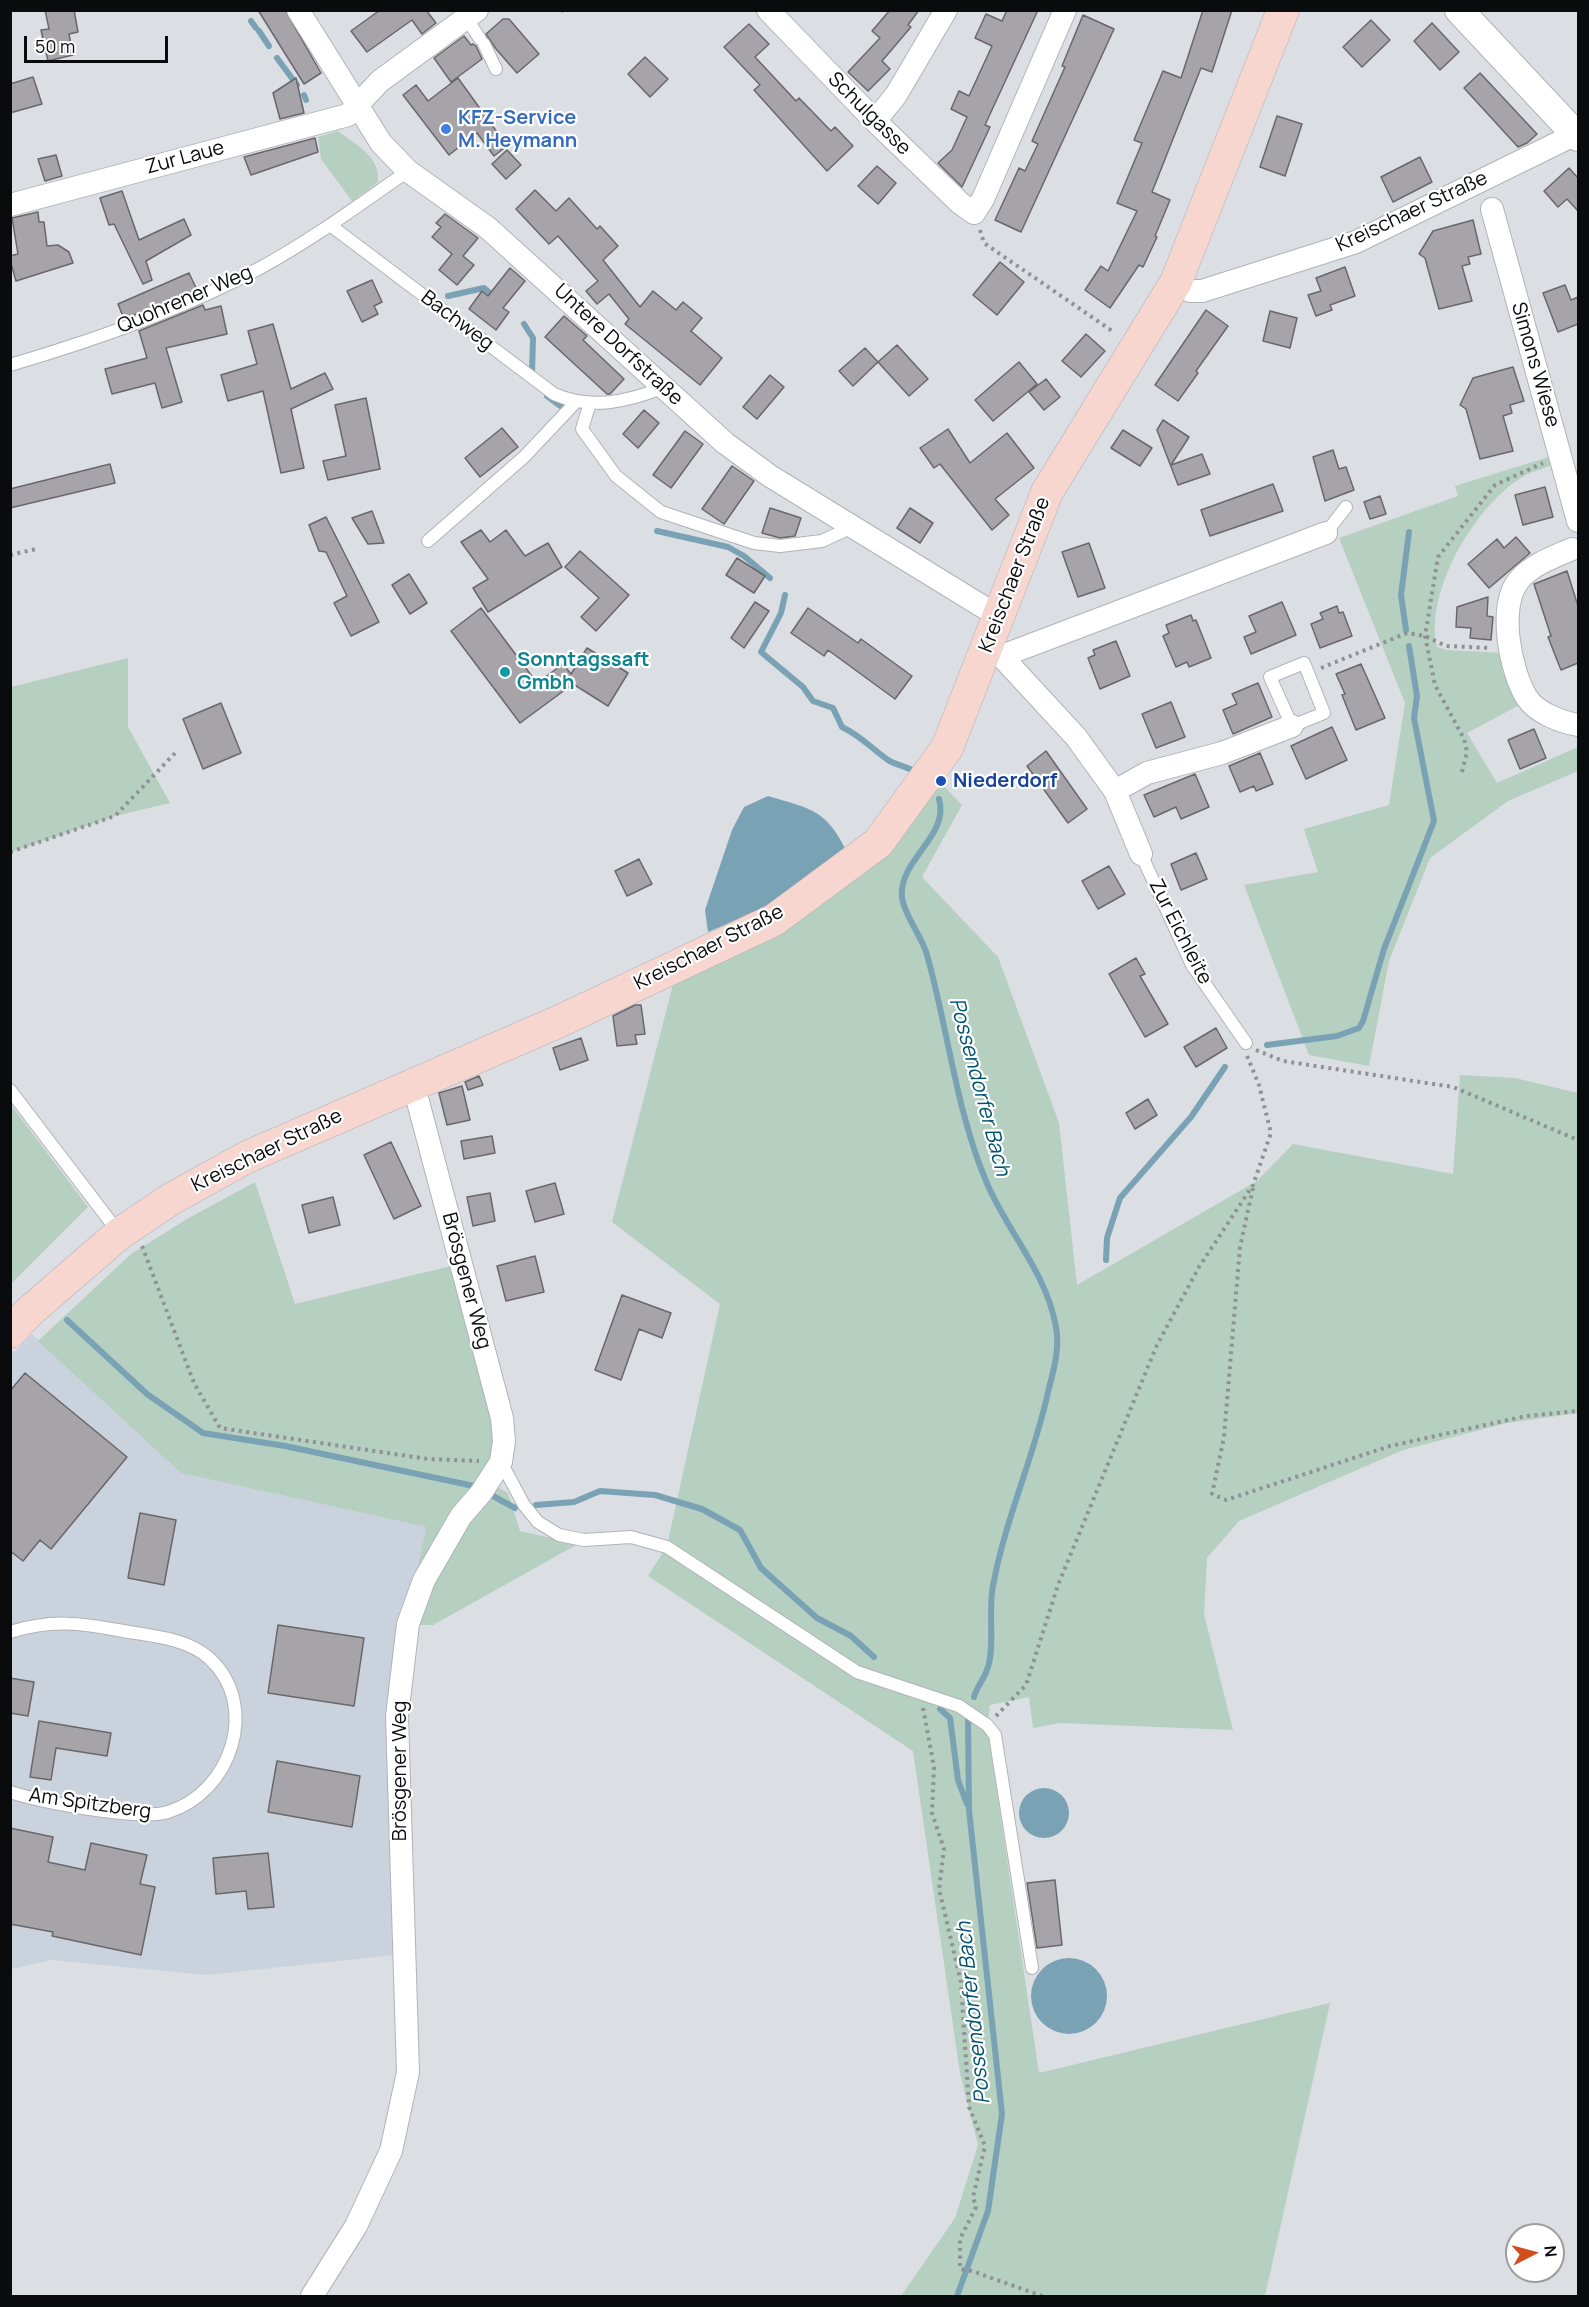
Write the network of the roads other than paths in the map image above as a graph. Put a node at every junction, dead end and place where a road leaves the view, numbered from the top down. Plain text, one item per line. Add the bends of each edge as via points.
1 (298, 10) edge
2 (768, 10) edge
3 (946, 10) edge
4 (1065, 10) edge
5 (1283, 10) edge
6 (1459, 10) edge
7 (472, 15) edge
8 (496, 69) dead end
9 (358, 107) junction
10 (875, 121) junction
11 (1577, 136) edge
12 (408, 171) junction
13 (10, 205) edge
14 (1492, 209) dead end
15 (330, 225) junction
16 (1176, 282) junction
17 (10, 365) edge
18 (662, 388) junction
19 (575, 403) junction
20 (590, 403) junction
21 (1346, 507) dead end
22 (1578, 521) edge
23 (852, 527) junction
24 (1326, 533) joint
25 (428, 541) dead end
26 (1576, 544) edge
27 (996, 639) junction
28 (1578, 725) edge
29 (1292, 726) junction
30 (1115, 791) junction
31 (1141, 854) joint
32 (1246, 1043) road end
33 (412, 1083) junction
34 (10, 1090) edge
35 (119, 1234) junction
36 (10, 1332) edge
37 (501, 1462) junction
38 (10, 1632) edge
39 (10, 1792) edge
40 (1032, 1968) dead end
41 (312, 2296) edge

1 - 9 street, Untere Dorfstraße
2 - 10 street, Schulgasse
3 - 10 street via 896,95
4 - 10 street, Schulgasse via 974,213
5 - 16 main road, Kreischaer Straße
6 - 11 street
7 - 8 lane
7 - 9 street via 380,81
9 - 12 street, Untere Dorfstraße via 381,143
9 - 13 street, Zur Laue via 348,115
11 - 16 street, Kreischaer Straße via 1356,242 1202,291 1190,291
12 - 15 lane, Quohrener Weg
12 - 18 street, Untere Dorfstraße via 489,228
14 - 22 street, Simons Wiese
15 - 17 lane, Quohrener Weg via 261,267 193,301
15 - 19 lane, Bachweg via 522,371 554,394
16 - 27 main road, Kreischaer Straße via 1047,492
18 - 20 lane, Bachweg via 631,400
18 - 23 street, Untere Dorfstraße via 770,476
19 - 20 lane, Bachweg
19 - 25 lane via 524,457
20 - 23 lane via 582,429 587,440 616,476 661,512 754,543 780,546 822,542
21 - 24 lane
23 - 27 street, Untere Dorfstraße
24 - 27 street
26 - 28 street via 1519,579 1507,602 1509,649 1527,699 1557,721
27 - 30 street, Zur Eichleite
27 - 33 main road, Kreischaer Straße via 947,748 878,843 774,920 560,1021
29 - 29 lane via 1270,677 1304,663 1324,713
29 - 30 street via 1222,753 1147,773
30 - 31 street, Zur Eichleite
31 - 32 lane, Zur Eichleite via 1192,965
33 - 35 main road, Kreischaer Straße via 247,1157 171,1198
33 - 37 street, Brösgener Weg via 502,1418
34 - 35 lane
35 - 36 main road, Kreischaer Straße
37 - 40 lane via 524,1505 538,1521 559,1535 584,1540 631,1537 668,1546 856,1672 959,1706 987,1725 995,1735
37 - 41 street, Brösgener Weg via 482,1493 461,1516 429,1571 408,1624 397,1716 408,2072 391,2151 356,2226
38 - 39 lane, Am Spitzberg via 37,1624 72,1622 188,1646 208,1658 227,1680 236,1733 228,1759 202,1795 165,1813 126,1813 36,1800

